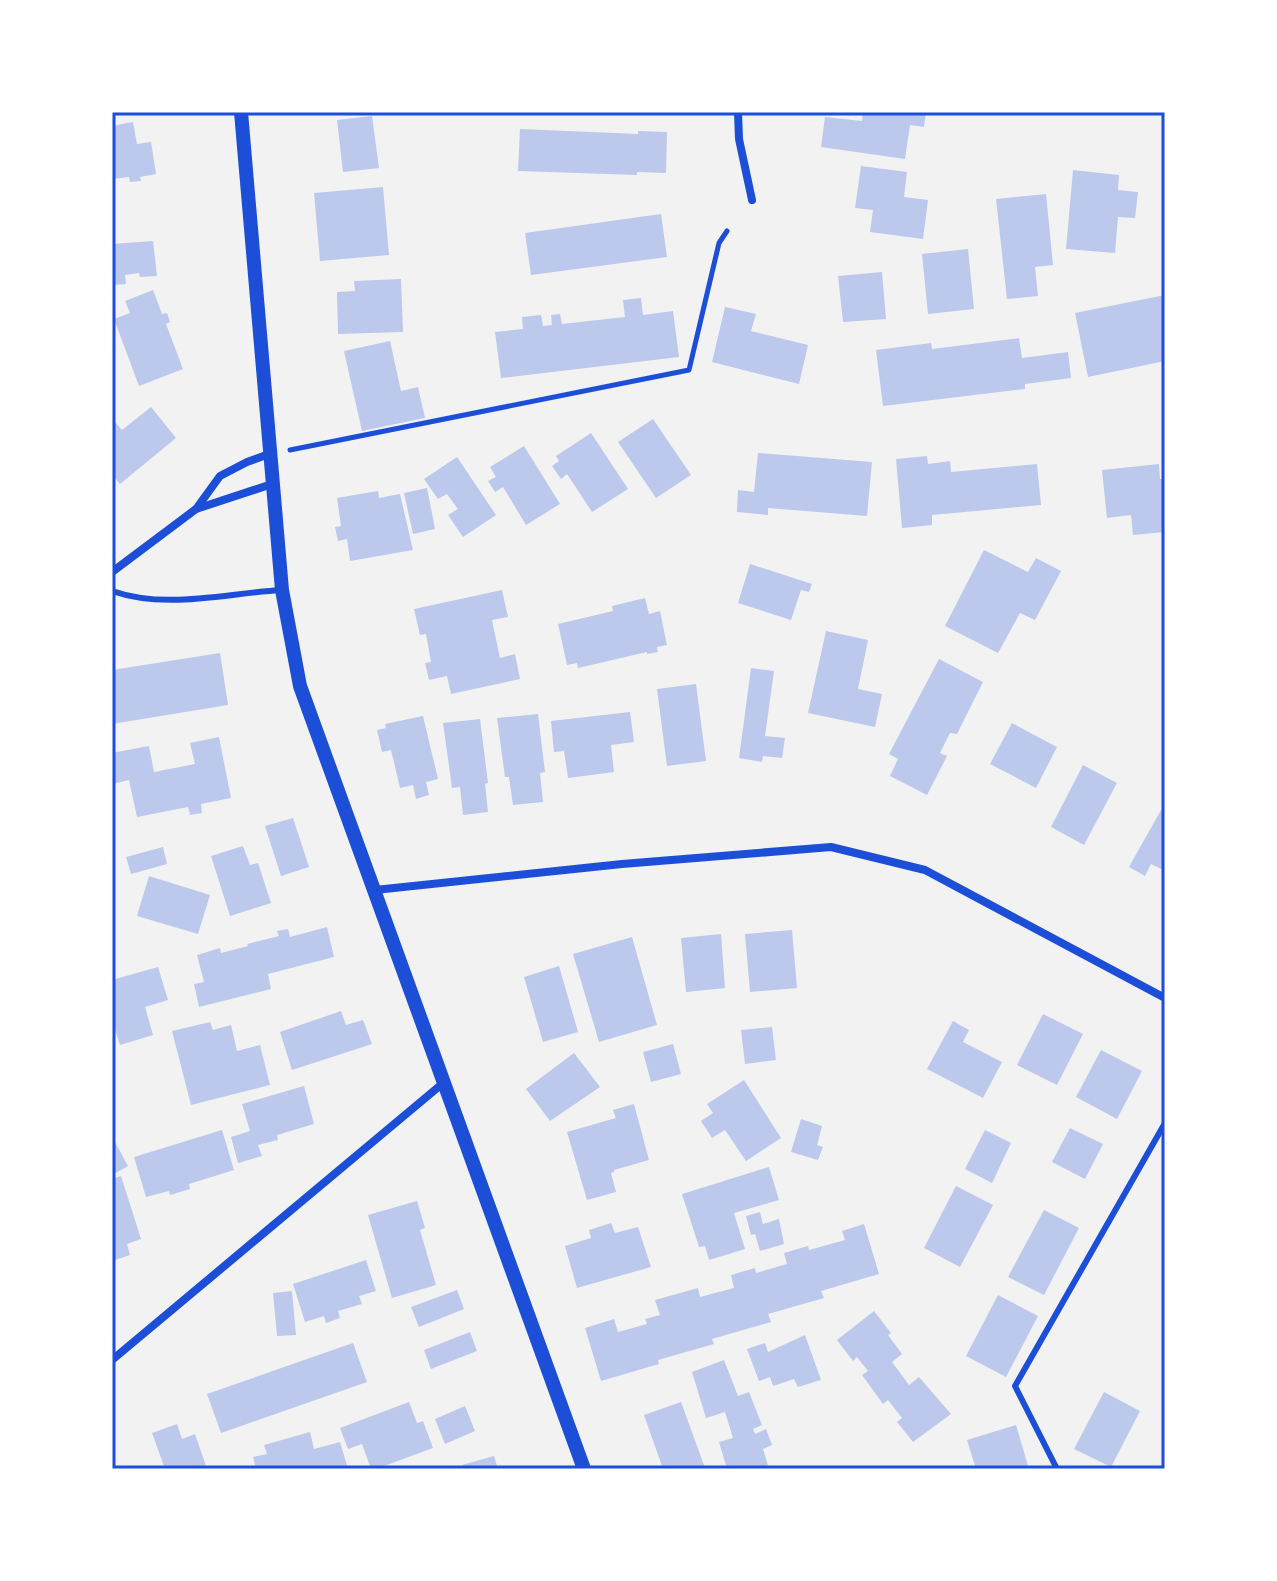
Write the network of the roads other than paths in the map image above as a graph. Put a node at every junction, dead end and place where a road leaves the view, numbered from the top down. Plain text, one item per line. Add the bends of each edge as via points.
1 (241, 112) edge
2 (738, 112) edge
3 (752, 200) dead end
4 (269, 454) junction
5 (272, 484) junction
6 (196, 509) junction
7 (112, 572) edge
8 (282, 590) junction
9 (112, 591) edge
10 (375, 890) junction
11 (1165, 998) edge
12 (442, 1084) junction
13 (1165, 1123) edge
14 (112, 1360) edge
15 (584, 1469) edge
16 (1057, 1469) edge

1 - 4 street
2 - 3 street
4 - 5 street
4 - 6 street via 220,476
5 - 6 street
5 - 8 street
6 - 7 street
8 - 9 lane via 168,601
8 - 10 street via 300,686
10 - 11 street via 831,847 925,870
10 - 12 street
12 - 14 street
12 - 15 street
13 - 16 lane via 1015,1386

